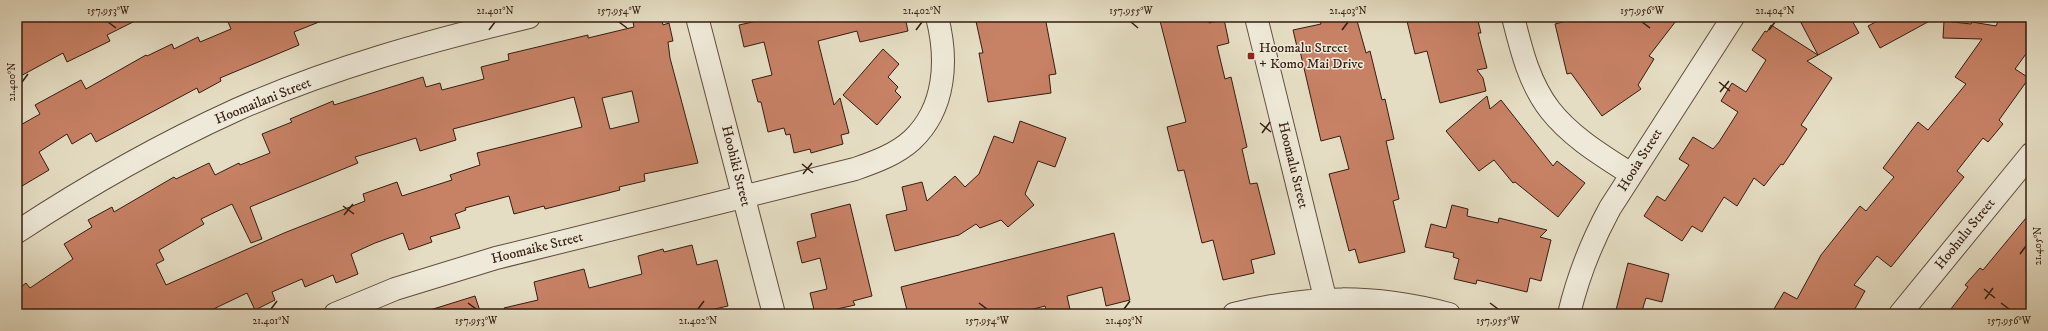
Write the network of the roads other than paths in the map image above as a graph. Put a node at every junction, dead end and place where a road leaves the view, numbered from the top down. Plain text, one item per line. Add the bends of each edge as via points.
1 (529, 17) edge
2 (698, 17) edge
3 (937, 17) edge
4 (1256, 17) edge
5 (1513, 17) edge
6 (1733, 17) edge
7 (2031, 154) edge
8 (1631, 174) junction
9 (744, 197) junction
10 (17, 232) edge
11 (1327, 307) edge
12 (335, 314) edge
13 (774, 314) edge
14 (1234, 314) edge
15 (1450, 314) edge
16 (1569, 314) edge
17 (1900, 314) edge

1 - 10 street, Hoomailani Street via 444,38 354,65 236,110 117,170
2 - 9 street, Hoohiki Street
3 - 9 street, Hoomaike Street via 943,48 941,86 930,119 912,140 877,161 856,169
4 - 11 street, Hoomalu Street
5 - 8 street via 1528,72 1550,110 1582,141
6 - 8 street, Hooia Street
7 - 17 street, Hoohulu Street
8 - 16 street, Hooia Street via 1592,241
9 - 12 street, Hoomaike Street via 488,260 395,289
9 - 13 street, Hoohiki Street
11 - 14 street via 1292,301
11 - 15 street via 1381,300

